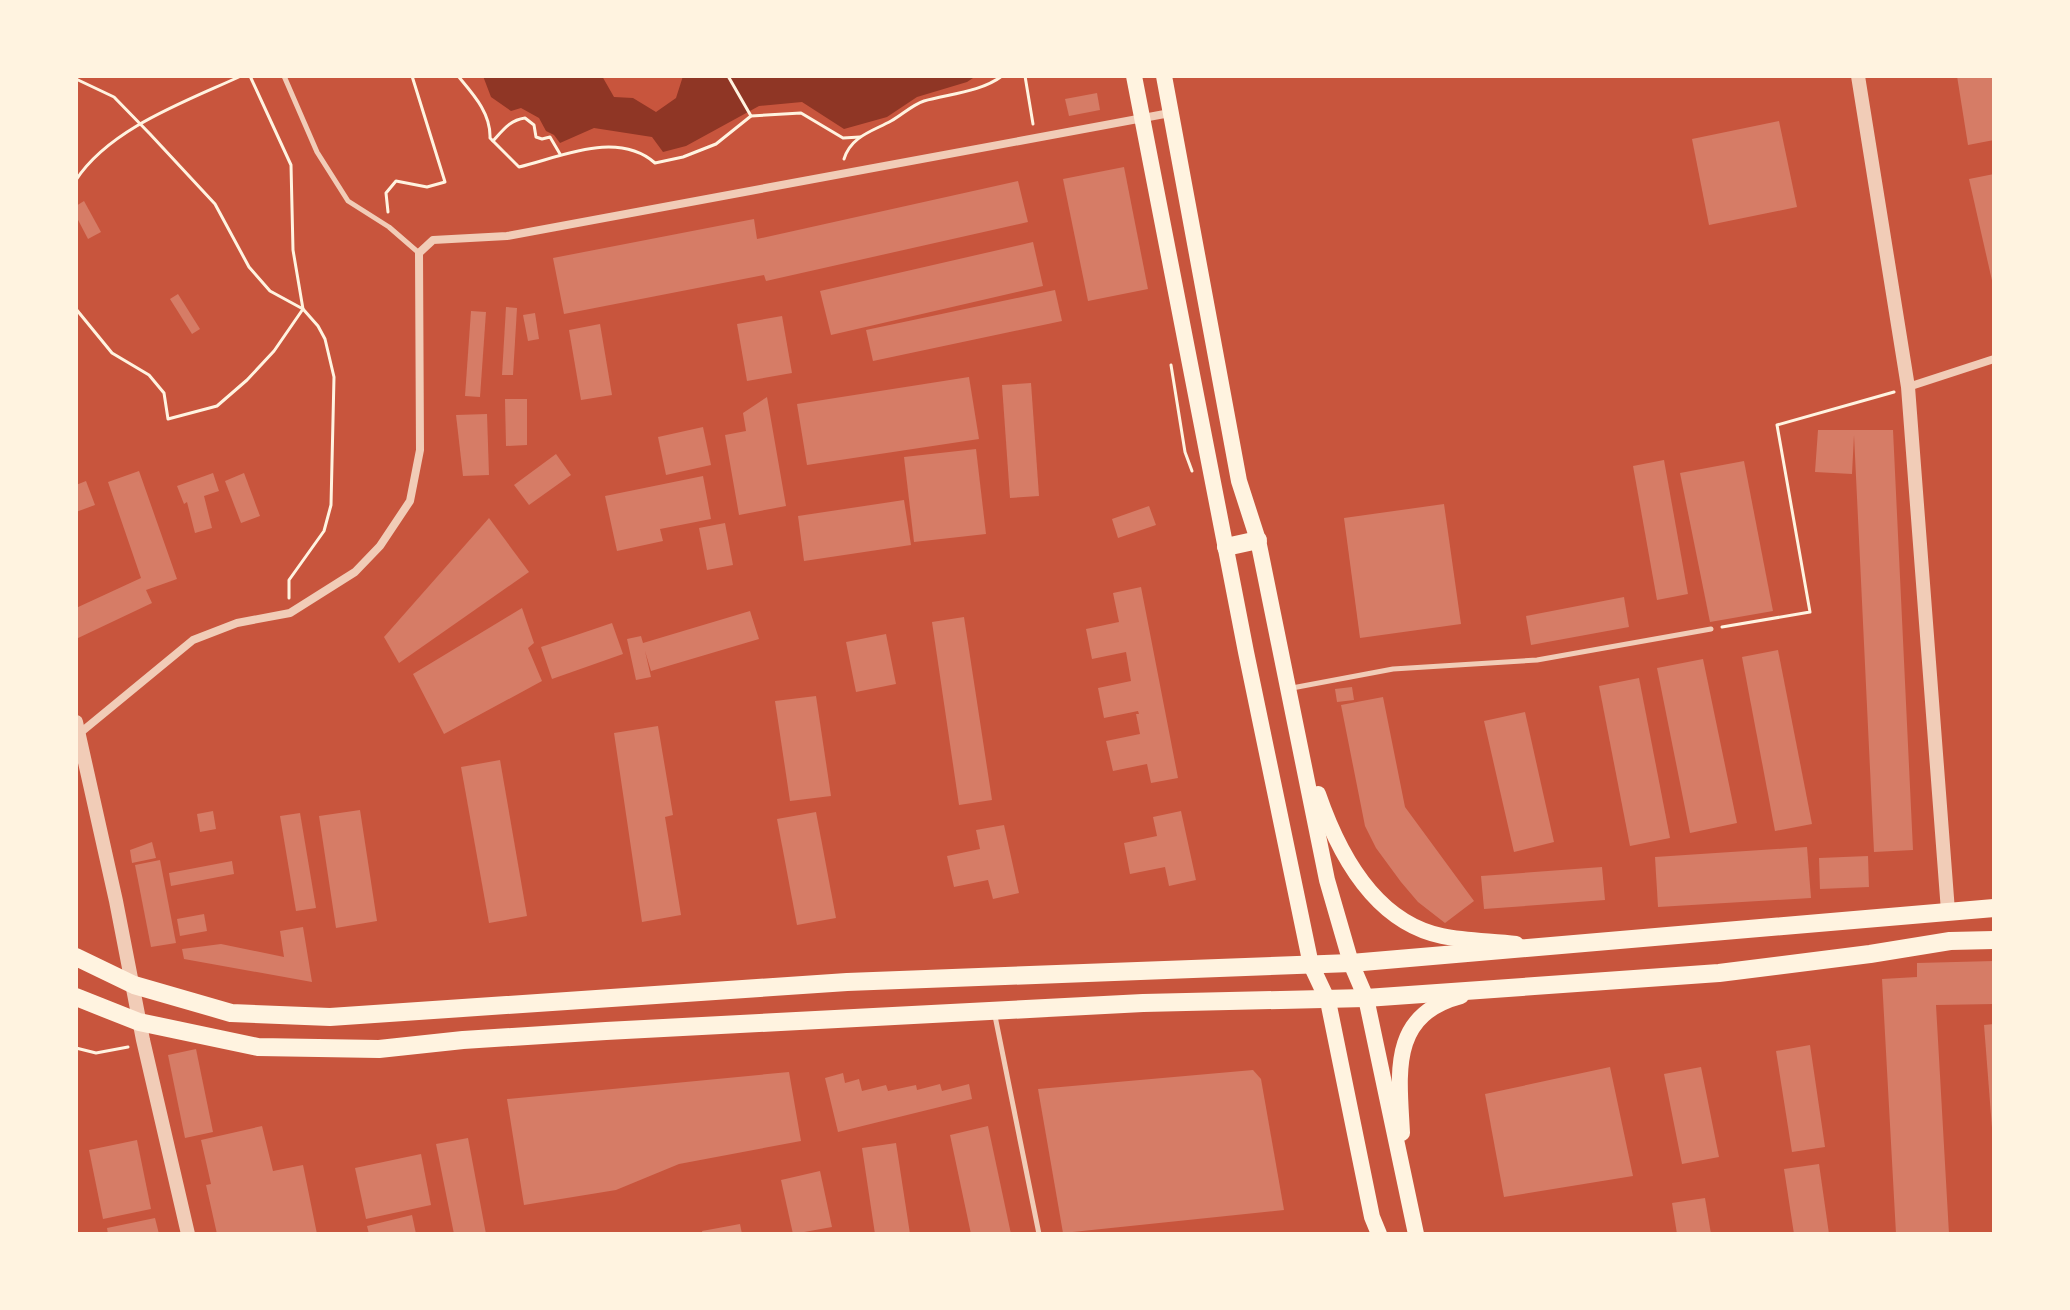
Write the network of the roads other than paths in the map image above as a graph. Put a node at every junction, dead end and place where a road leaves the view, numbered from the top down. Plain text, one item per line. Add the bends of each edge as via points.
1 (284, 76) edge
2 (1134, 76) edge
3 (1164, 76) edge
4 (1858, 76) edge
5 (1171, 113) junction
6 (1143, 118) junction
7 (419, 253) junction
8 (1994, 359) edge
9 (1908, 387) junction
10 (1258, 540) junction
11 (1226, 547) junction
12 (1711, 629) road end
13 (1289, 688) junction
14 (78, 728) edge
15 (1300, 741) junction
16 (1994, 908) edge
17 (1948, 911) junction
18 (1994, 940) edge
19 (1950, 941) junction
20 (1542, 946) junction
21 (76, 957) edge
22 (1351, 963) junction
23 (1311, 965) junction
24 (134, 985) junction
25 (1482, 990) junction
26 (76, 997) edge
27 (1366, 998) junction
28 (1328, 1001) junction
29 (994, 1011) junction
30 (141, 1031) junction
31 (1404, 1187) junction
32 (188, 1234) edge
33 (1039, 1234) edge
34 (1379, 1234) edge
35 (1416, 1234) edge

1 - 7 lane via 317,152 348,201
2 - 6 main road
3 - 5 main road
4 - 9 street
5 - 6 street
5 - 10 main road via 1239,481
6 - 7 street via 507,236 433,240
6 - 11 main road
7 - 14 street via 420,450 410,501 380,546 355,572 290,613 237,623 193,640
8 - 9 street
9 - 17 street
10 - 11 main road
10 - 13 main road
11 - 23 main road
12 - 13 lane via 1537,660 1393,669
13 - 15 main road
14 - 24 street
15 - 20 main road via 1349,864 1379,904 1408,925 1442,936
15 - 22 main road via 1327,880
16 - 17 main road
17 - 19 main road
17 - 20 main road
18 - 19 main road
19 - 25 main road via 1734,971
20 - 22 main road
21 - 24 main road
22 - 23 main road
22 - 27 main road
23 - 24 main road via 847,982 330,1017 231,1013
23 - 28 main road
24 - 30 street
25 - 27 main road
25 - 31 main road via 1430,1007 1406,1039 1399,1066
26 - 30 main road
27 - 28 main road
27 - 31 main road
28 - 29 main road
28 - 34 main road
29 - 30 main road via 379,1049 258,1047
29 - 33 lane
30 - 32 street
31 - 35 main road

